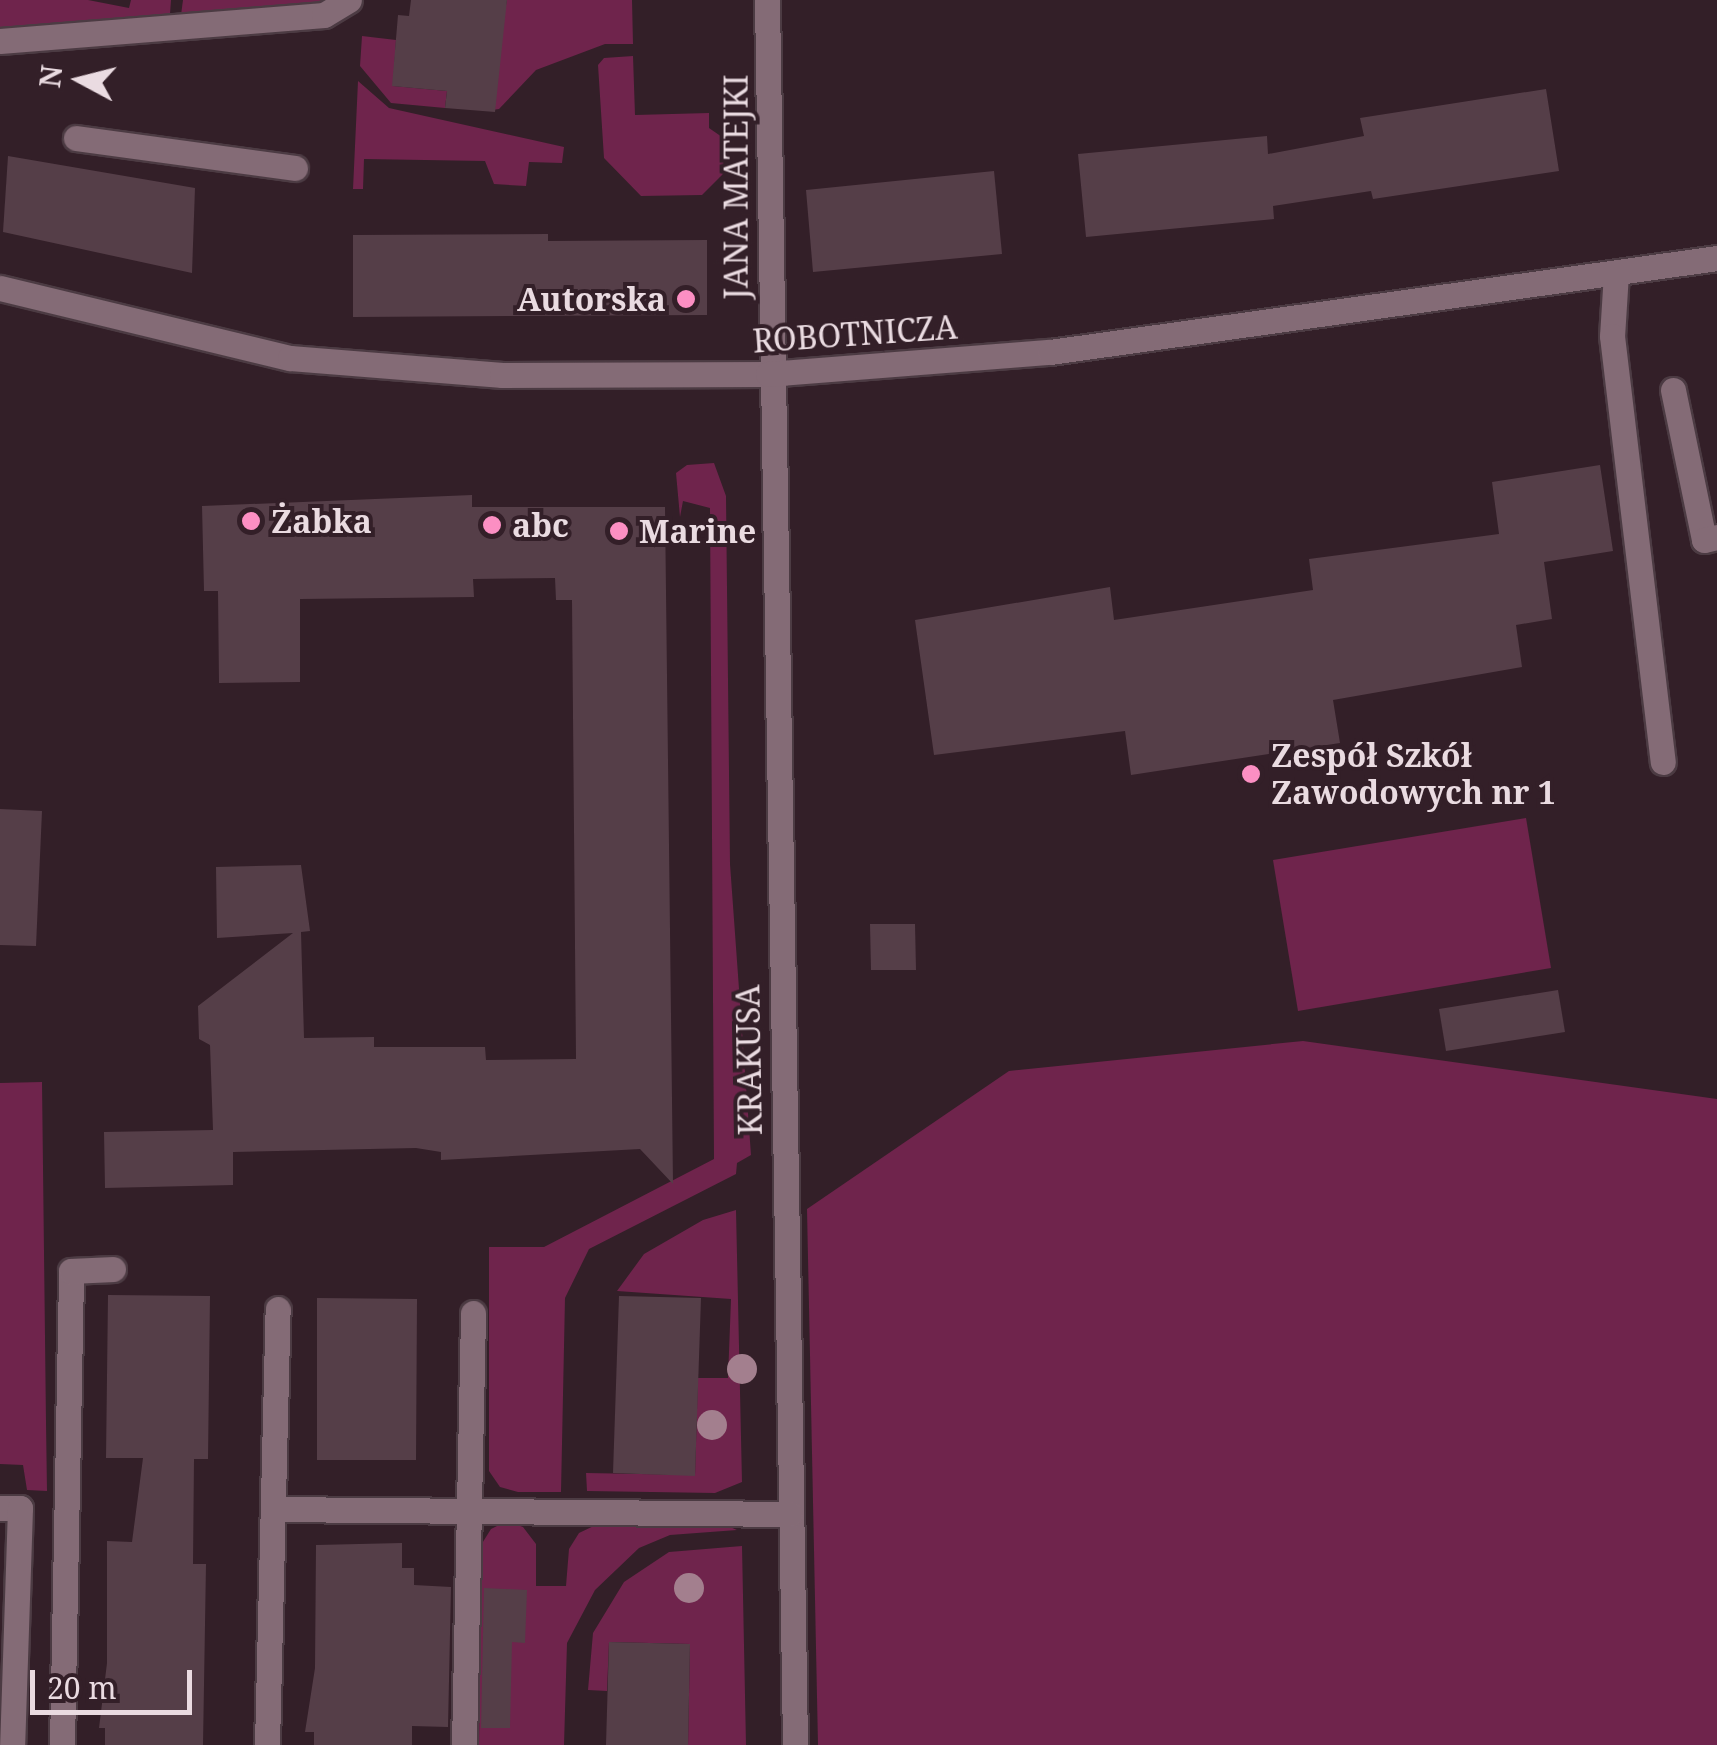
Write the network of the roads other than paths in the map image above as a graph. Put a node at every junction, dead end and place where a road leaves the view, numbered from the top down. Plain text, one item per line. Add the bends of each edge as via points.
1 (349, 0) edge
2 (767, 0) edge
3 (0, 41) edge
4 (76, 138) dead end
5 (296, 168) dead end
6 (1717, 258) edge
7 (1616, 273) junction
8 (0, 288) edge
9 (768, 374) junction
10 (1673, 390) dead end
11 (1717, 537) edge
12 (1663, 762) dead end
13 (113, 1270) dead end
14 (278, 1309) dead end
15 (473, 1312) dead end
16 (0, 1508) edge
17 (273, 1509) junction
18 (469, 1511) junction
19 (790, 1514) junction
20 (12, 1745) edge
21 (62, 1745) edge
22 (268, 1745) edge
23 (464, 1745) edge
24 (795, 1745) edge

1 - 3 street via 324,15
2 - 9 street, JANA MATEJKI
4 - 5 street
6 - 7 street, ROBOTNICZA
7 - 9 street, ROBOTNICZA via 1050,352
7 - 12 street via 1612,336
8 - 9 street, ROBOTNICZA via 290,358 502,376
9 - 19 street, KRAKUSA
10 - 11 street via 1704,540
13 - 21 street via 72,1271
14 - 17 street
15 - 18 street
16 - 20 street via 20,1508
17 - 18 street
17 - 22 street
18 - 19 street
18 - 23 street
19 - 24 street, KRAKUSA

